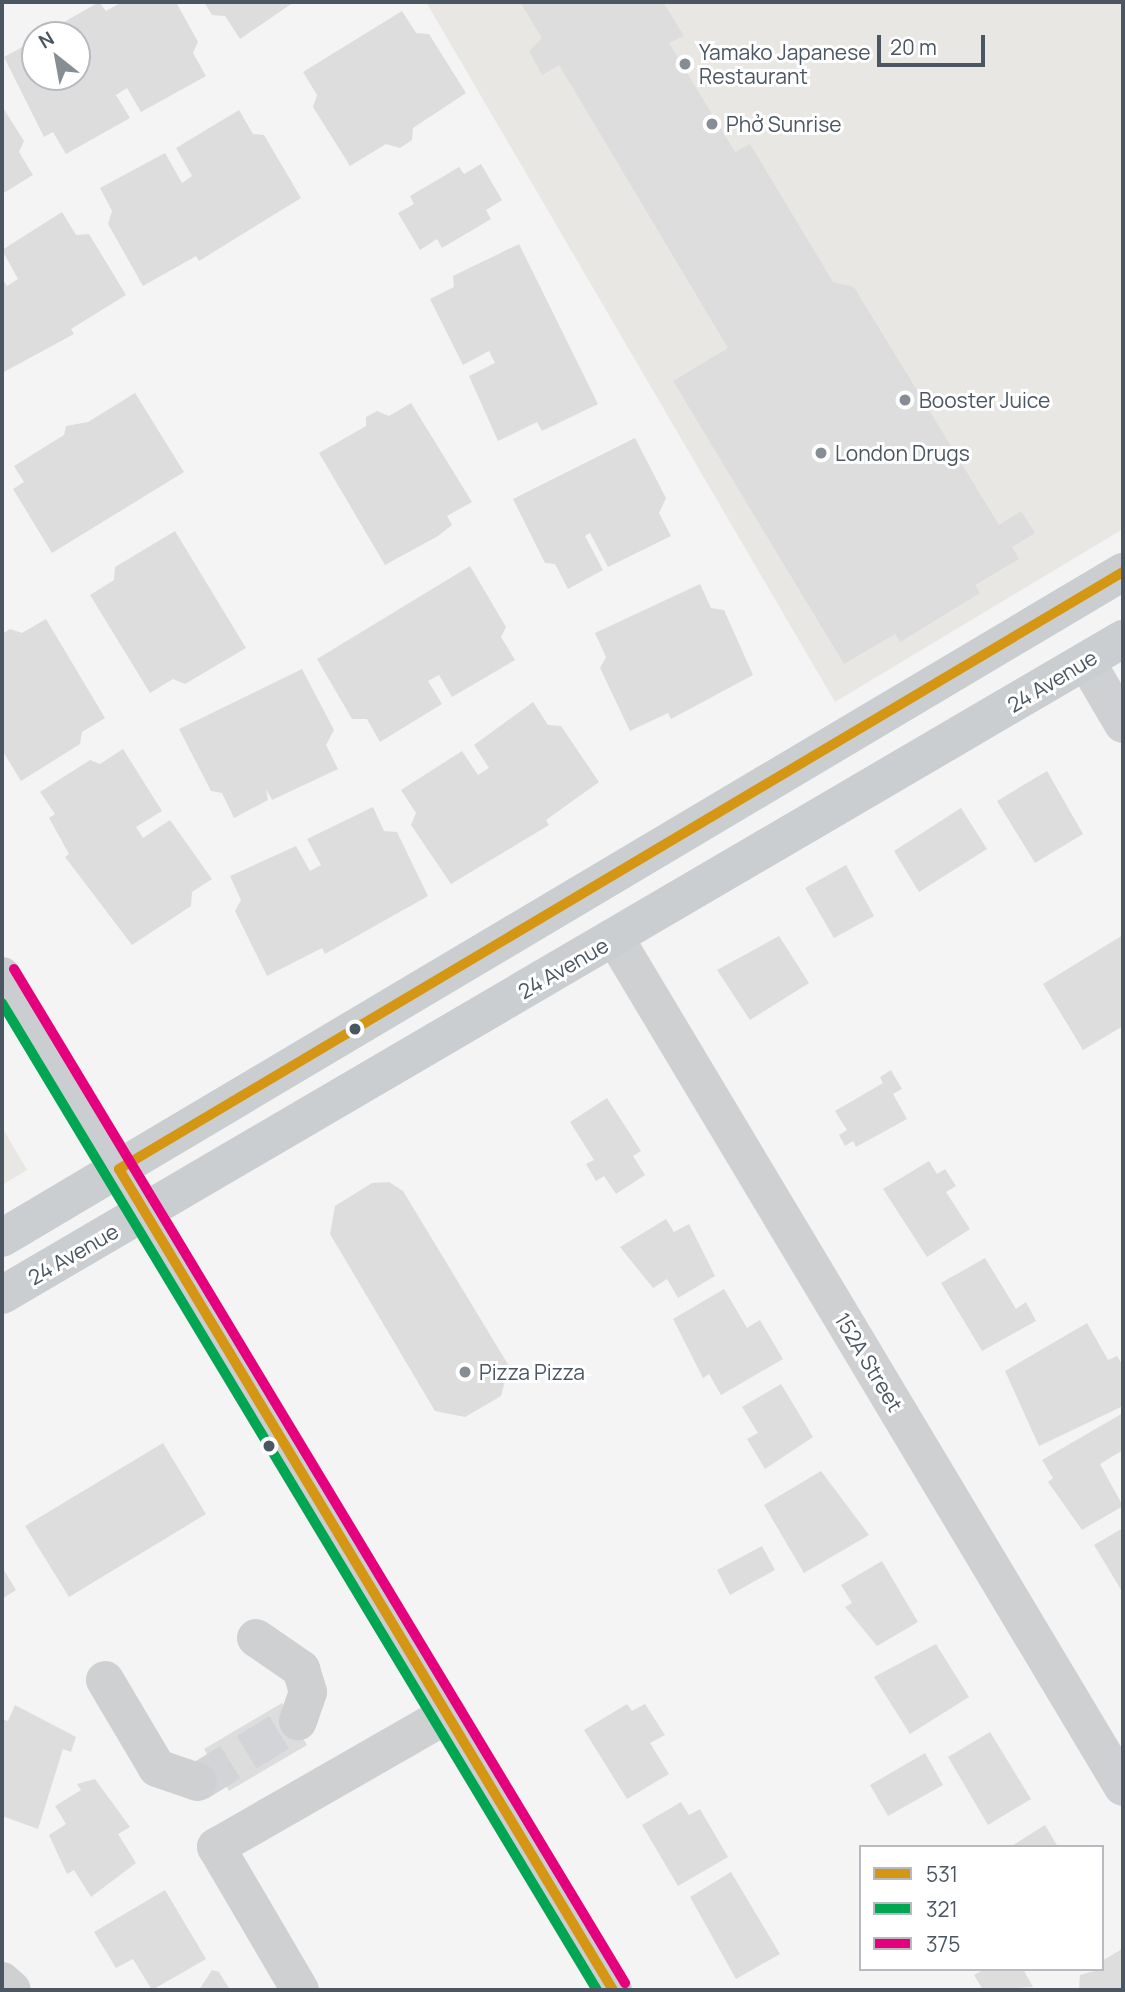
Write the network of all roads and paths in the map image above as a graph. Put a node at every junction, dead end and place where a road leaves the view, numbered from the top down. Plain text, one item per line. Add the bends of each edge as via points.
1 (1123, 572) edge
2 (1123, 639) edge
3 (1086, 661) junction
4 (1123, 724) edge
5 (615, 938) junction
6 (2, 976) edge
7 (119, 1169) junction
8 (146, 1212) junction
9 (2, 1238) edge
10 (2, 1295) edge
11 (256, 1638) dead end
12 (105, 1680) dead end
13 (448, 1714) junction
14 (298, 1721) tunnel mouth
15 (198, 1782) dead end
16 (1123, 1787) edge
17 (2, 1981) edge
18 (12, 1990) edge
19 (300, 1990) edge
20 (613, 1990) edge

1 - 7 main road
2 - 3 main road, 24 Avenue
3 - 4 street
3 - 5 main road, 24 Avenue
5 - 8 main road, 24 Avenue
5 - 16 street, 152A Street
6 - 7 main road
7 - 8 main road
7 - 9 main road
8 - 10 main road, 24 Avenue
8 - 13 main road
11 - 14 street via 301,1669 308,1692
12 - 15 street via 157,1768
13 - 19 street via 216,1847
13 - 20 main road
17 - 18 street

